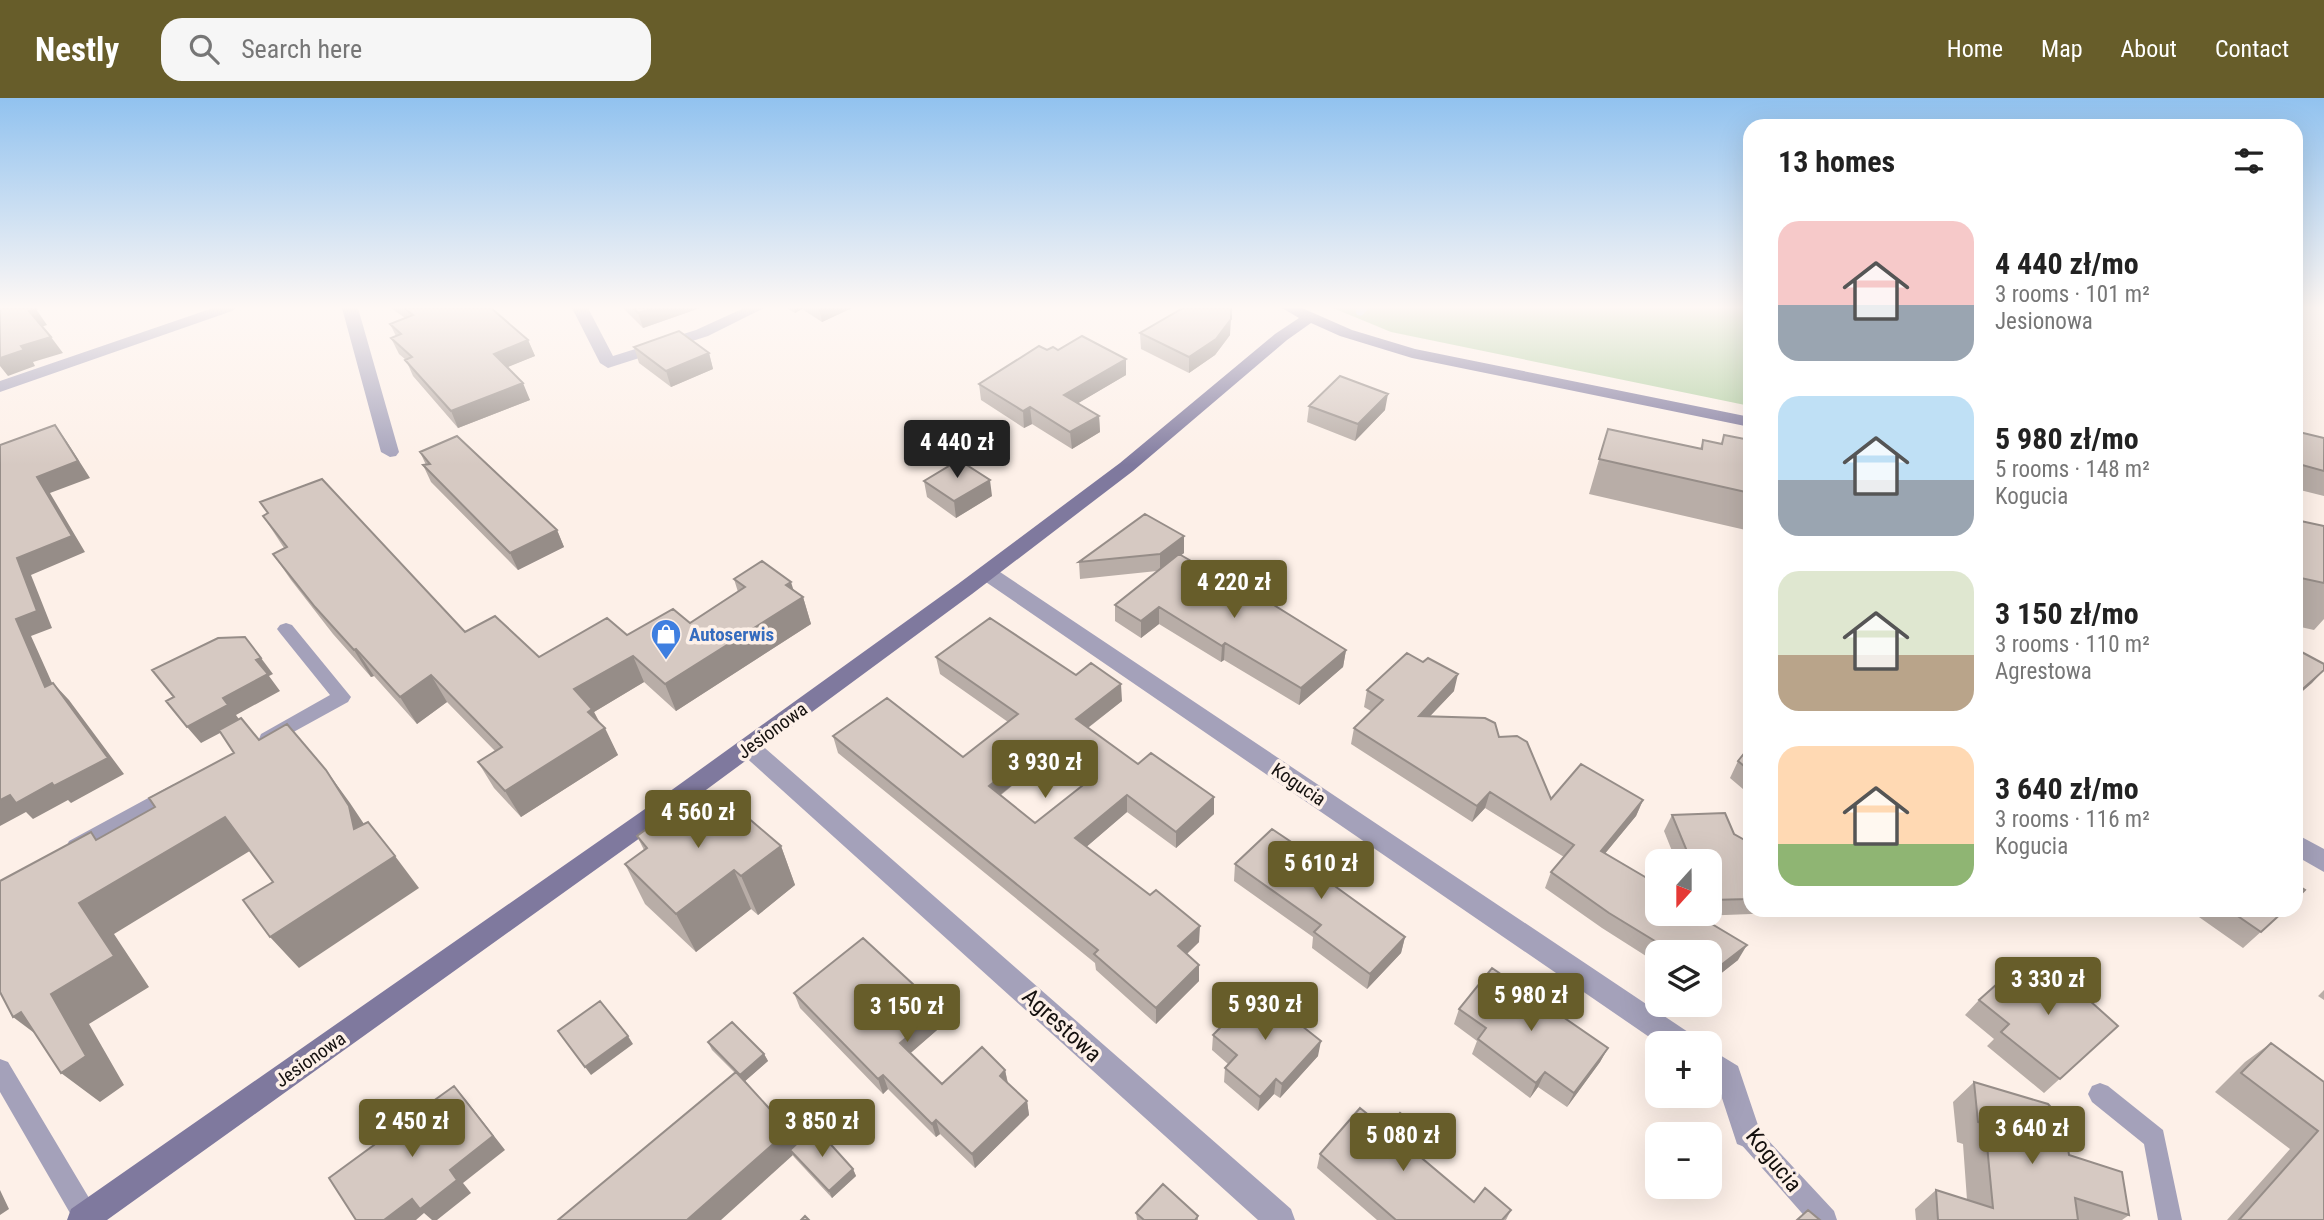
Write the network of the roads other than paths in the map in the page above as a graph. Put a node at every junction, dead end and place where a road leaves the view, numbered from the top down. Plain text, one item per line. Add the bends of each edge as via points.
1 (77, 360) edge
2 (365, 360) edge
3 (1253, 360) edge
4 (1448, 360) edge
5 (0, 387) edge
6 (1743, 421) edge
7 (390, 452) dead end
8 (986, 573) junction
9 (286, 629) dead end
10 (749, 747) junction
11 (248, 750) edge
12 (189, 783) edge
13 (2303, 848) edge
14 (59, 857) edge
15 (2324, 862) edge
16 (1663, 1031) edge
17 (0, 1070) edge
18 (1722, 1071) edge
19 (2100, 1094) dead end
20 (1747, 1134) joint
21 (84, 1218) edge
22 (1280, 1220) edge
23 (1825, 1220) edge
24 (2170, 1220) edge

1 - 5 street
2 - 7 street
3 - 8 street, Jesionowa via 1117,475
4 - 6 street
8 - 10 street, Jesionowa
8 - 16 street, Kogucia
9 - 11 lane via 342,697
10 - 21 street, Jesionowa
10 - 22 street, Agrestowa
12 - 14 lane
13 - 15 street
17 - 21 lane
18 - 20 street, Kogucia via 1728,1075
19 - 24 lane via 2155,1138
20 - 23 lane, Kogucia

